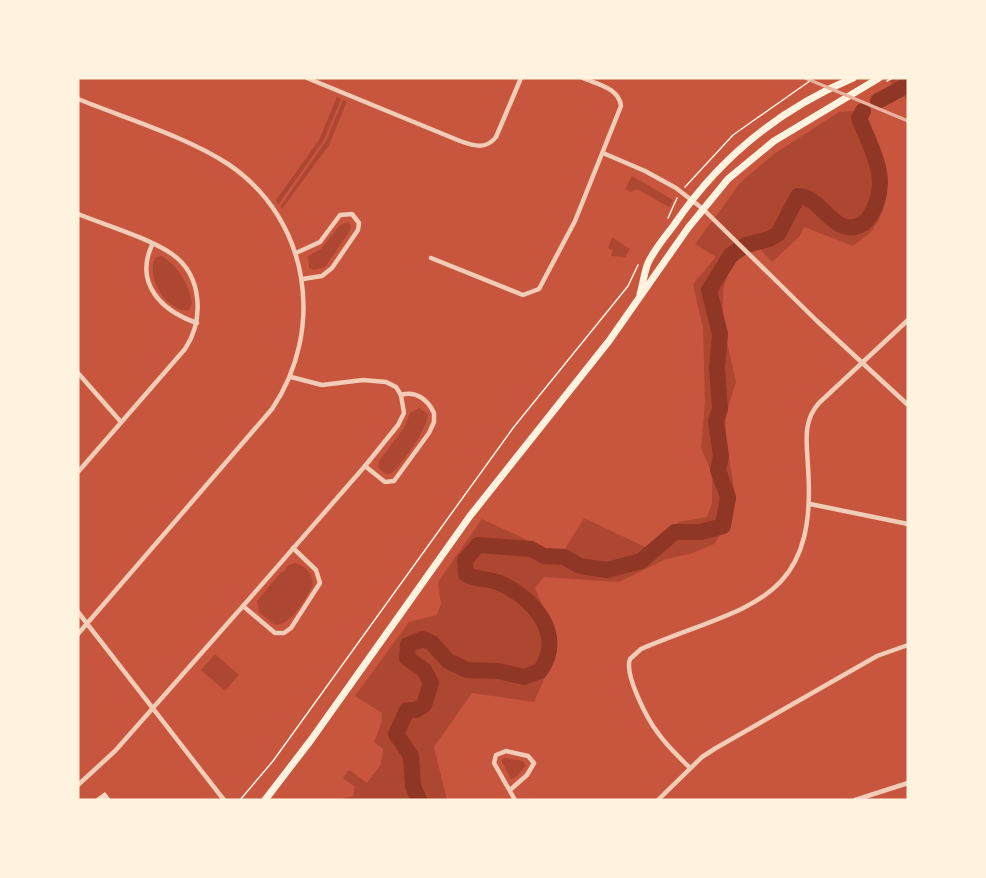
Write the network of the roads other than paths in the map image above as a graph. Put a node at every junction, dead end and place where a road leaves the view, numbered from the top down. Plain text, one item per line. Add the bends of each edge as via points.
1 (307, 78) edge
2 (521, 78) edge
3 (583, 78) edge
4 (853, 78) edge
5 (879, 78) edge
6 (78, 99) edge
7 (603, 153) junction
8 (692, 201) junction
9 (703, 209) junction
10 (78, 214) edge
11 (152, 245) junction
12 (296, 253) junction
13 (430, 258) dead end
14 (303, 279) junction
15 (639, 297) junction
16 (908, 320) edge
17 (197, 322) junction
18 (861, 362) junction
19 (78, 373) edge
20 (291, 377) junction
21 (401, 395) junction
22 (908, 405) edge
23 (121, 422) junction
24 (365, 466) junction
25 (78, 472) edge
26 (810, 504) junction
27 (908, 524) edge
28 (293, 548) junction
29 (243, 606) junction
30 (78, 612) edge
31 (87, 624) junction
32 (78, 634) edge
33 (908, 645) edge
34 (153, 708) junction
35 (690, 768) junction
36 (908, 783) edge
37 (78, 785) edge
38 (510, 790) junction
39 (224, 800) edge
40 (265, 800) edge
41 (515, 800) edge
42 (658, 800) edge
43 (855, 800) edge

1 - 2 street via 480,146 496,137
3 - 7 street via 610,90 621,102
4 - 8 main road via 811,98 759,131 723,163
5 - 9 main road via 818,112 753,156
6 - 12 street via 208,153 238,171 268,201
7 - 8 street via 645,171
7 - 13 street via 574,221 535,292 523,294
8 - 9 street
8 - 15 main road via 648,263
9 - 15 main road
9 - 18 street
10 - 11 street
11 - 17 street via 170,253 189,273 197,298
11 - 17 street via 146,269 155,296 171,312
12 - 14 street
12 - 14 street via 320,242 340,215 352,214 358,220 356,234 329,272
14 - 20 street via 303,329
15 - 40 main road via 471,516
16 - 18 street
17 - 23 street via 184,349
18 - 22 street
18 - 26 street via 819,403 808,420
19 - 23 street
20 - 21 street via 322,385 379,380 392,384
20 - 31 street via 267,416
21 - 24 street via 405,408 401,421
21 - 24 street via 412,393 427,402 434,413 432,428 394,481 385,482
23 - 25 street
24 - 28 street
26 - 27 street
26 - 35 street via 799,557 772,592 641,649 630,659 629,673 650,721
28 - 29 street
28 - 29 street via 316,570 320,584 291,628 275,633
29 - 34 street
30 - 31 street
31 - 32 street
31 - 34 street
33 - 35 street via 877,656 716,748
34 - 37 street
34 - 39 street
35 - 42 street
36 - 43 street
38 - 38 street via 534,763 528,756 503,751 496,754 494,763
38 - 41 street

